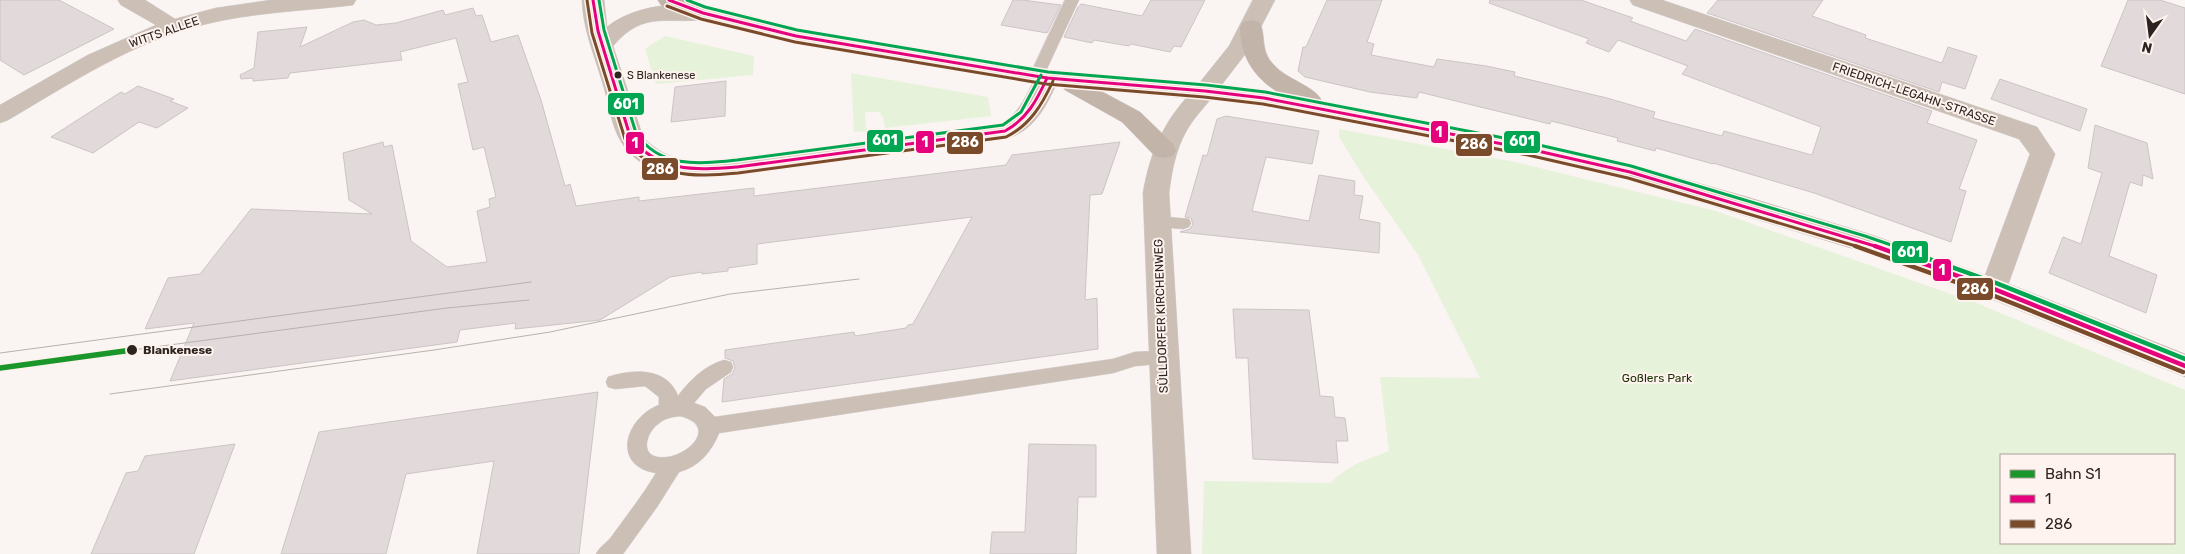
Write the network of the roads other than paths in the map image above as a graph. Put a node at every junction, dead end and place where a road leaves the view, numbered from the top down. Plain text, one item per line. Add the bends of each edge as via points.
1 (129, 0) edge
2 (345, 0) edge
3 (593, 0) edge
4 (669, 0) edge
5 (1072, 0) edge
6 (1264, 0) edge
7 (1641, 0) edge
8 (703, 13) junction
9 (169, 27) junction
10 (1251, 27) junction
11 (601, 46) junction
12 (1049, 78) junction
13 (1205, 91) junction
14 (1333, 111) junction
15 (0, 115) edge
16 (1164, 150) junction
17 (1183, 223) dead end
18 (1157, 227) junction
19 (1994, 289) junction
20 (1163, 358) junction
21 (2185, 366) edge
22 (724, 367) dead end
23 (615, 382) dead end
24 (675, 408) junction
25 (709, 426) junction
26 (672, 466) junction
27 (607, 554) edge
28 (1174, 554) edge

1 - 9 street via 166,21
2 - 9 street, WITTS ALLEE via 227,14
3 - 11 street via 594,23
4 - 8 main road
5 - 12 lane
6 - 10 street, SÜLLDORFER KIRCHENWEG
7 - 19 street, FRIEDRICH-LEGAHN-STRASSE via 2028,133 2043,154
8 - 11 street via 663,12 641,16 618,28
8 - 12 main road via 796,36
9 - 15 street, WITTS ALLEE via 95,60
10 - 13 street, SÜLLDORFER KIRCHENWEG via 1239,48
10 - 14 main road via 1252,50 1268,74 1282,85
11 - 12 street via 631,136 639,149 672,166 702,169 1005,132 1025,120
12 - 13 main road
12 - 16 main road via 1131,117
13 - 14 main road
13 - 16 street, SÜLLDORFER KIRCHENWEG via 1176,127
14 - 19 main road via 1630,172 1845,237
16 - 18 street, SÜLLDORFER KIRCHENWEG via 1156,193
17 - 18 lane
18 - 20 street, SÜLLDORFER KIRCHENWEG
19 - 21 main road
20 - 25 lane via 1135,359 1113,366
20 - 28 street, SÜLLDORFER KIRCHENWEG
22 - 24 lane via 697,384
23 - 24 lane via 642,377 654,380
24 - 25 lane via 691,408 700,412
24 - 26 lane via 648,420 636,439 641,457 649,463
25 - 26 lane via 709,436 696,455
26 - 27 lane via 644,509

